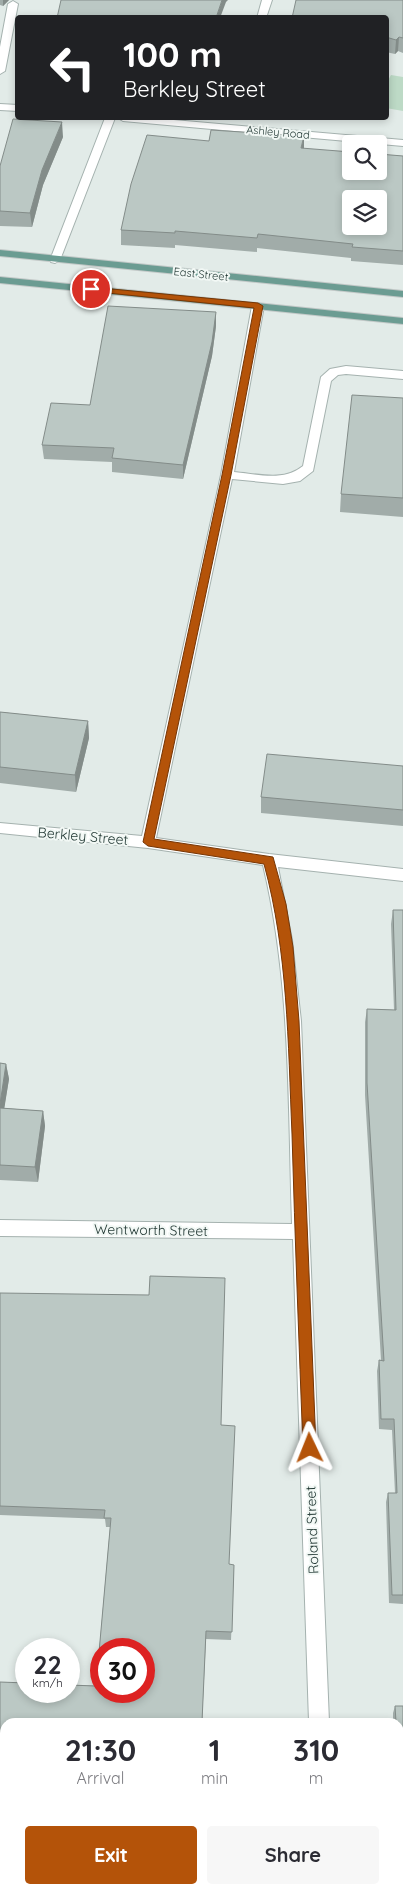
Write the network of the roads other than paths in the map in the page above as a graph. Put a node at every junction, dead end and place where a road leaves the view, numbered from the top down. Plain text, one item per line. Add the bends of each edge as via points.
1 (267, 0) edge
2 (13, 4) dead end
3 (262, 15) edge
4 (0, 71) edge
5 (0, 107) edge
6 (15, 108) edge
7 (109, 120) edge
8 (175, 120) edge
9 (227, 122) edge
10 (403, 143) edge
11 (0, 254) edge
12 (55, 260) junction
13 (0, 280) edge
14 (403, 294) edge
15 (258, 306) junction
16 (403, 321) edge
17 (403, 375) edge
18 (227, 475) junction
19 (0, 828) edge
20 (148, 842) junction
21 (269, 860) junction
22 (403, 875) edge
23 (0, 1228) edge
24 (302, 1232) junction
25 (319, 1718) edge

1 - 3 street
2 - 4 street
5 - 6 street
7 - 12 street
8 - 9 street, Ashley Road
9 - 10 street, Ashley Road
11 - 12 main road, East Street
12 - 14 main road, East Street
13 - 15 main road, East Street
15 - 16 main road, East Street
15 - 18 street
17 - 18 street via 346,370 334,372 325,380 309,468 296,478 283,480
18 - 20 street
19 - 20 street, Berkley Street
20 - 21 street, Berkley Street
21 - 22 street, Berkley Street
21 - 24 street, Roland Street via 281,904 294,1021
23 - 24 street, Wentworth Street
24 - 25 street, Roland Street

